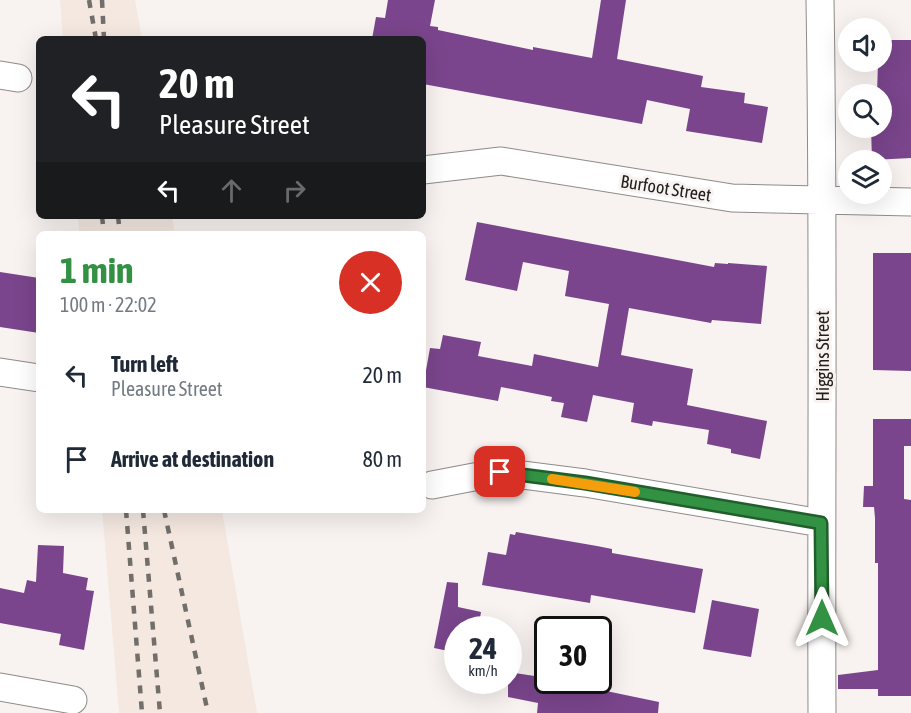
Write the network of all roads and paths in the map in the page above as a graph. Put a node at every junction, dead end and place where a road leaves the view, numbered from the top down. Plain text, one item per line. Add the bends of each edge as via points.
1 (820, 0) edge
2 (426, 170) edge
3 (823, 201) junction
4 (911, 202) edge
5 (0, 372) edge
6 (36, 378) edge
7 (432, 485) dead end
8 (821, 523) junction
9 (0, 687) edge
10 (73, 700) dead end
11 (822, 713) edge

1 - 3 street, Higgins Street
2 - 3 street, Burfoot Street via 501,161 732,198
3 - 4 street, Burfoot Street
3 - 8 street, Higgins Street
5 - 6 street
7 - 8 street via 500,472
8 - 11 street, Higgins Street
9 - 10 street

